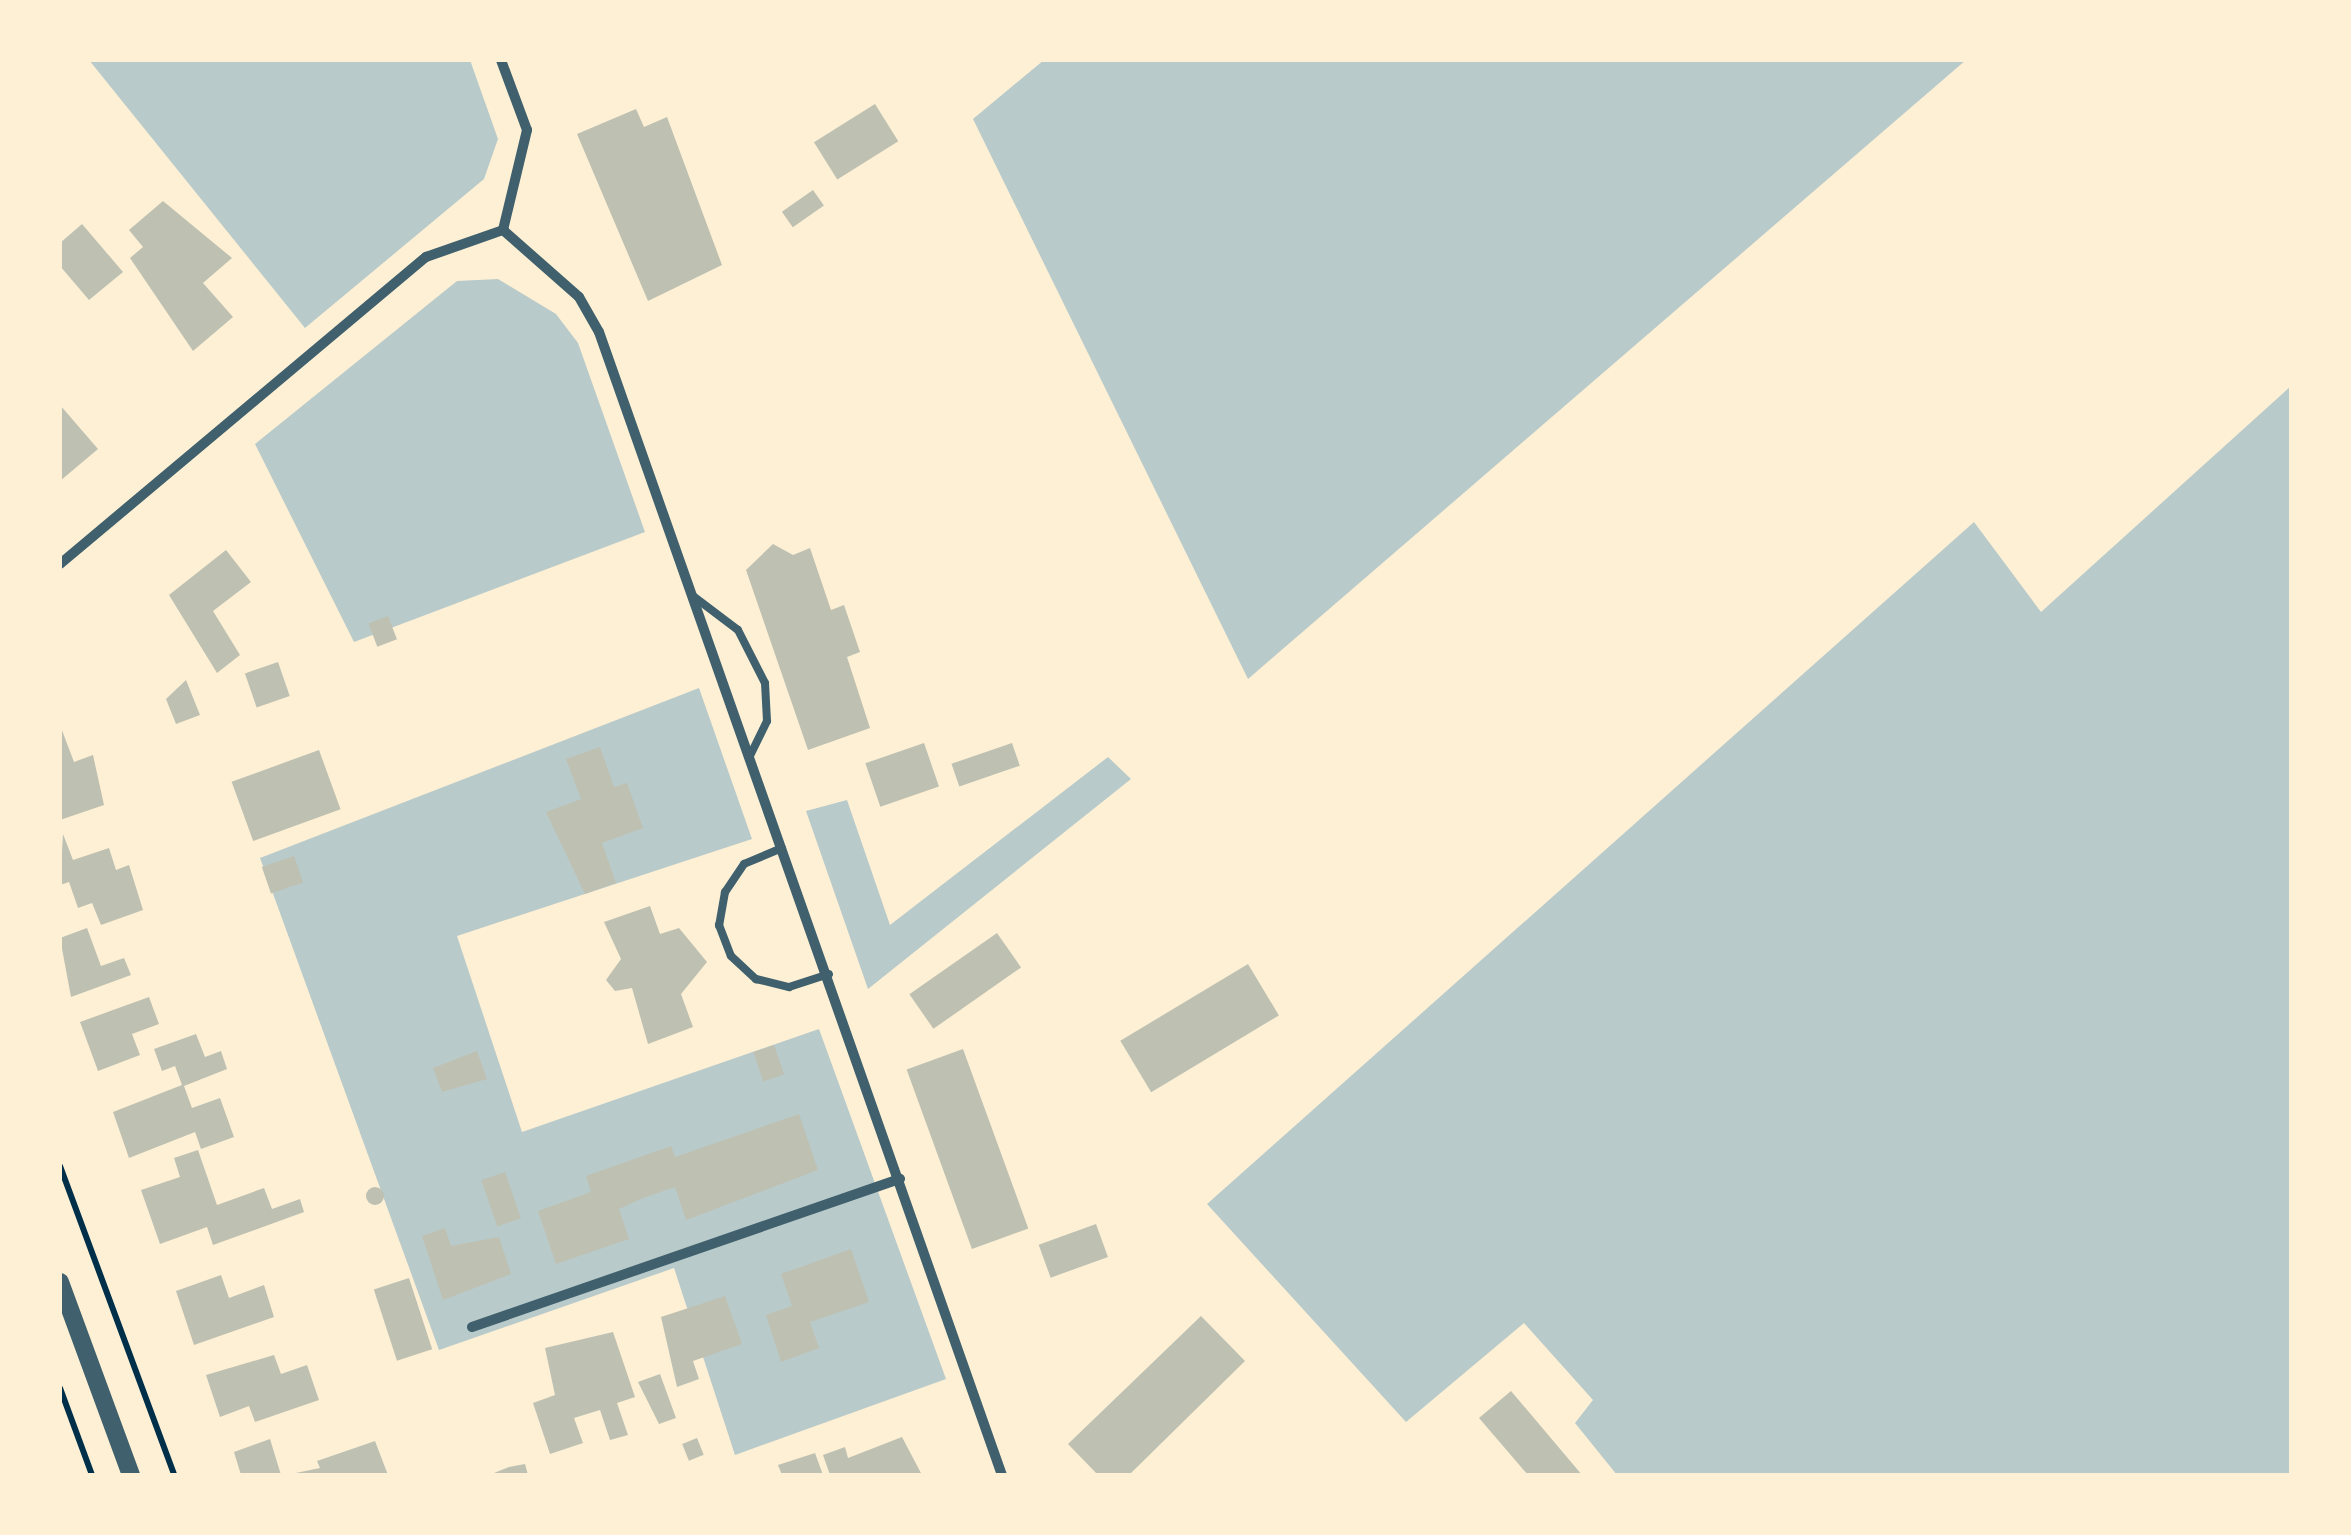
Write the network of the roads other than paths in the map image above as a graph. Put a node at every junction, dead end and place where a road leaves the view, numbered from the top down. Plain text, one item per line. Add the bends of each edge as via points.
1 (501, 60) edge
2 (502, 230) junction
3 (60, 564) edge
4 (693, 596) junction
5 (750, 756) junction
6 (782, 848) junction
7 (829, 974) junction
8 (900, 1179) junction
9 (60, 1282) edge
10 (472, 1327) dead end
11 (131, 1475) edge
12 (1002, 1475) edge

1 - 2 street via 527,130
2 - 3 street via 426,257
2 - 4 street via 579,297 599,332
4 - 5 street
4 - 5 lane via 738,630 765,683 766,722
5 - 6 street
6 - 7 street
6 - 7 lane via 744,864 724,892 719,925 731,956 756,979 789,987
7 - 8 street
8 - 10 street
8 - 12 street
9 - 11 street

